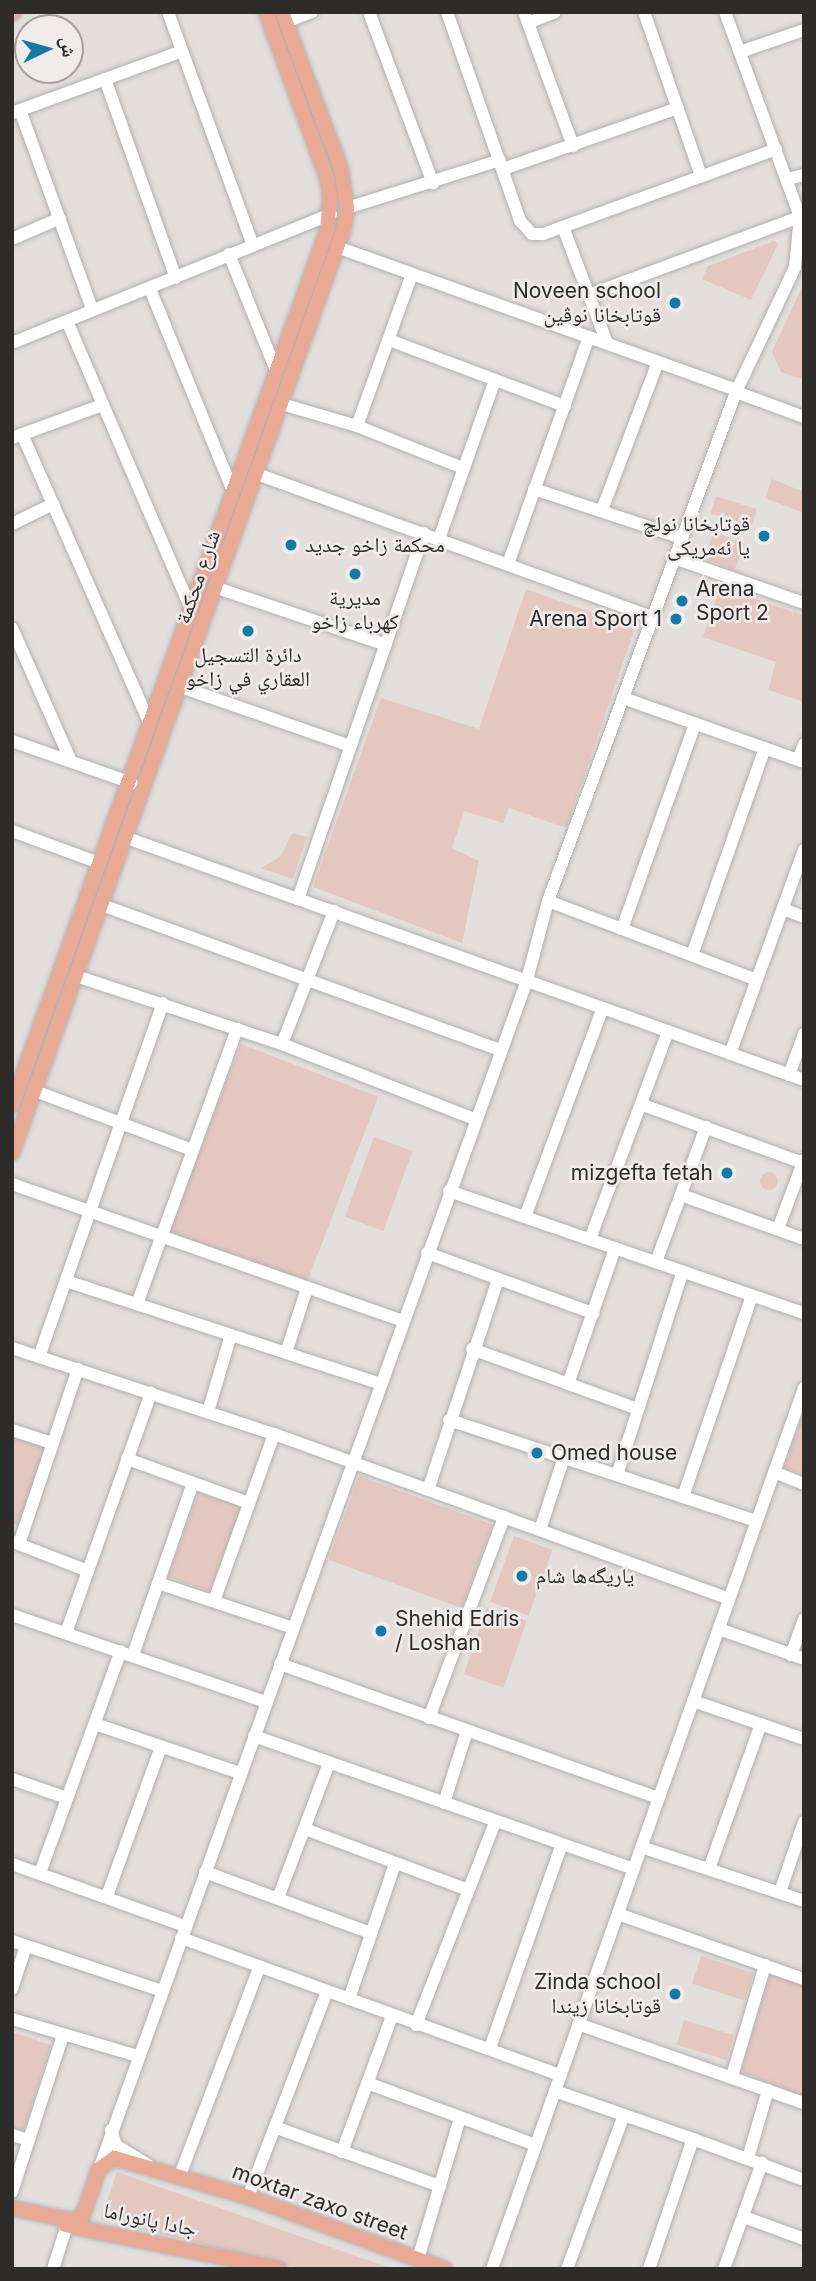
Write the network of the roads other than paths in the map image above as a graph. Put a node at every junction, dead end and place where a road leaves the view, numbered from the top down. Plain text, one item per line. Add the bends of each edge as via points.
1 (168, 12) edge
2 (266, 12) edge
3 (312, 12) edge
4 (369, 12) edge
5 (447, 12) edge
6 (555, 12) edge
7 (644, 12) edge
8 (725, 12) edge
9 (284, 17) edge
10 (526, 17) edge
11 (804, 30) edge
12 (183, 51) junction
13 (740, 52) junction
14 (106, 79) junction
15 (678, 108) junction
16 (16, 112) edge
17 (573, 146) junction
18 (776, 149) junction
19 (502, 164) junction
20 (804, 175) edge
21 (701, 176) junction
22 (787, 178) junction
23 (433, 184) junction
24 (347, 208) junction
25 (331, 214) junction
26 (800, 217) junction
27 (60, 218) junction
28 (563, 227) junction
29 (12, 239) edge
30 (253, 246) junction
31 (337, 247) junction
32 (229, 254) junction
33 (412, 274) junction
34 (176, 278) junction
35 (149, 289) junction
36 (590, 295) junction
37 (92, 309) junction
38 (67, 321) junction
39 (590, 337) junction
40 (389, 340) junction
41 (12, 343) edge
42 (607, 343) junction
43 (658, 362) junction
44 (277, 373) junction
45 (495, 380) junction
46 (736, 391) junction
47 (282, 404) junction
48 (102, 405) junction
49 (565, 406) junction
50 (804, 417) edge
51 (357, 426) junction
52 (17, 436) edge
53 (464, 468) junction
54 (257, 474) junction
55 (232, 489) junction
56 (534, 489) junction
57 (53, 504) junction
58 (602, 510) junction
59 (220, 522) junction
60 (12, 524) edge
61 (237, 528) junction
62 (424, 533) junction
63 (682, 538) junction
64 (439, 539) junction
65 (674, 558) junction
66 (508, 564) junction
67 (217, 588) junction
68 (804, 603) edge
69 (190, 607) junction
70 (653, 617) junction
71 (12, 628) edge
72 (386, 645) junction
73 (181, 687) junction
74 (623, 698) junction
75 (149, 722) junction
76 (695, 724) junction
77 (12, 741) edge
78 (804, 744) edge
79 (350, 746) junction
80 (765, 748) junction
81 (71, 761) junction
82 (801, 761) edge
83 (132, 783) junction
84 (12, 831) edge
85 (127, 838) junction
86 (804, 850) edge
87 (99, 863) junction
88 (298, 899) junction
89 (548, 901) junction
90 (102, 905) junction
91 (783, 909) junction
92 (334, 911) junction
93 (804, 917) edge
94 (622, 929) junction
95 (692, 955) junction
96 (76, 976) junction
97 (527, 980) junction
98 (757, 980) junction
99 (306, 981) junction
100 (163, 1003) junction
101 (602, 1010) junction
102 (237, 1029) junction
103 (668, 1031) junction
104 (804, 1034) edge
105 (282, 1044) junction
106 (500, 1050) junction
107 (730, 1054) junction
108 (18, 1071) edge
109 (789, 1075) junction
110 (804, 1080) edge
111 (36, 1091) junction
112 (12, 1105) edge
113 (643, 1105) junction
114 (474, 1119) junction
115 (121, 1125) junction
116 (706, 1127) junction
117 (192, 1150) junction
118 (12, 1153) edge
119 (803, 1162) edge
120 (12, 1184) edge
121 (449, 1191) junction
122 (681, 1195) junction
123 (89, 1214) junction
124 (525, 1217) junction
125 (778, 1229) junction
126 (159, 1238) junction
127 (590, 1239) junction
128 (804, 1239) edge
129 (615, 1248) junction
130 (426, 1253) junction
131 (656, 1262) junction
132 (683, 1271) junction
133 (498, 1279) junction
134 (66, 1281) junction
135 (307, 1288) junction
136 (752, 1295) junction
137 (137, 1304) junction
138 (593, 1313) junction
139 (804, 1313) edge
140 (403, 1321) junction
141 (231, 1335) junction
142 (12, 1348) edge
143 (472, 1349) junction
144 (286, 1353) junction
145 (40, 1357) junction
146 (78, 1369) junction
147 (381, 1384) junction
148 (568, 1384) junction
149 (804, 1388) edge
150 (151, 1393) junction
151 (635, 1408) junction
152 (208, 1412) junction
153 (449, 1420) junction
154 (12, 1430) edge
155 (274, 1434) junction
156 (52, 1443) junction
157 (564, 1457) junction
158 (127, 1459) junction
159 (353, 1462) junction
160 (774, 1472) junction
161 (617, 1475) junction
162 (193, 1483) junction
163 (804, 1484) edge
164 (428, 1490) junction
165 (683, 1497) junction
166 (249, 1503) junction
167 (504, 1517) junction
168 (757, 1521) junction
169 (540, 1530) junction
170 (15, 1543) edge
171 (88, 1571) junction
172 (158, 1583) junction
173 (729, 1599) junction
174 (214, 1601) junction
175 (12, 1615) edge
176 (804, 1619) edge
177 (293, 1628) junction
178 (719, 1629) junction
179 (66, 1633) junction
180 (127, 1653) junction
181 (797, 1657) edge
182 (280, 1664) junction
183 (693, 1701) junction
184 (266, 1702) junction
185 (429, 1718) junction
186 (94, 1724) junction
187 (761, 1724) junction
188 (467, 1731) junction
189 (254, 1736) junction
190 (804, 1739) edge
191 (161, 1747) junction
192 (328, 1763) junction
193 (240, 1773) junction
194 (12, 1779) edge
195 (67, 1798) junction
196 (658, 1798) junction
197 (443, 1803) junction
198 (495, 1822) junction
199 (804, 1822) edge
200 (305, 1829) junction
201 (561, 1846) junction
202 (641, 1847) junction
203 (12, 1864) edge
204 (394, 1864) junction
205 (633, 1869) junction
206 (709, 1869) junction
207 (205, 1872) junction
208 (40, 1873) junction
209 (468, 1890) junction
210 (780, 1892) junction
211 (107, 1896) junction
212 (278, 1898) junction
213 (804, 1902) edge
214 (618, 1914) junction
215 (183, 1932) junction
216 (368, 1933) junction
217 (12, 1941) edge
218 (26, 1946) junction
219 (765, 1965) junction
220 (259, 1968) junction
221 (804, 1979) edge
222 (12, 1989) edge
223 (162, 1991) junction
224 (326, 1994) junction
225 (349, 1999) junction
226 (392, 2016) junction
227 (12, 2018) edge
228 (579, 2024) junction
229 (416, 2025) junction
230 (63, 2035) junction
231 (490, 2048) junction
232 (138, 2056) junction
233 (561, 2076) junction
234 (732, 2076) junction
235 (370, 2084) junction
236 (768, 2090) junction
237 (555, 2091) junction
238 (804, 2103) edge
239 (624, 2115) junction
240 (460, 2118) junction
241 (112, 2123) junction
242 (277, 2128) junction
243 (12, 2135) edge
244 (693, 2139) junction
245 (29, 2140) junction
246 (536, 2145) junction
247 (342, 2152) junction
248 (748, 2158) junction
249 (762, 2163) junction
250 (148, 2165) junction
251 (99, 2169) junction
252 (180, 2175) junction
253 (804, 2180) edge
254 (440, 2186) junction
255 (12, 2192) edge
256 (248, 2197) junction
257 (12, 2208) edge
258 (12, 2214) edge
259 (744, 2217) junction
260 (67, 2225) junction
261 (804, 2239) edge
262 (418, 2259) junction
263 (277, 2268) edge
264 (653, 2268) edge
265 (53, 2269) edge
266 (445, 2269) edge
267 (492, 2269) edge
268 (567, 2269) edge
269 (724, 2269) edge

1 - 12 street
2 - 25 main road, شارع محكمة via 327,178
3 - 9 street
4 - 23 street
5 - 19 street
6 - 10 street
7 - 15 street
8 - 13 street
9 - 24 main road, شارع محكمة via 341,169
10 - 17 street
11 - 13 street
12 - 14 street
12 - 30 street
13 - 18 street
14 - 16 street
14 - 34 street
15 - 17 street
15 - 21 street
16 - 27 street
17 - 19 street
18 - 21 street
18 - 22 street
19 - 23 street
19 - 28 street via 527,232 543,234
20 - 22 street
21 - 28 street
22 - 26 street
23 - 24 street
24 - 31 main road, شارع محكمة
25 - 30 street
25 - 44 main road, شارع محكمة
26 - 36 street
26 - 46 street via 795,267
27 - 29 street
27 - 37 street
28 - 36 street
30 - 32 street
31 - 33 street
31 - 47 main road, شارع محكمة
32 - 34 street
32 - 44 street
33 - 39 street
33 - 40 street
34 - 35 street
35 - 37 street
35 - 55 street
36 - 42 street
37 - 38 street
38 - 41 street
38 - 48 street
39 - 42 street
39 - 49 street
40 - 45 street
40 - 51 street
42 - 43 street
43 - 46 street
43 - 58 street
44 - 55 main road, شارع محكمة
45 - 49 street
45 - 53 street
46 - 50 street
46 - 63 street
47 - 51 street
47 - 54 main road, شارع محكمة
48 - 52 street
48 - 69 street
49 - 56 street
51 - 53 street
52 - 57 street
53 - 64 street
54 - 61 main road, شارع محكمة
54 - 62 street
55 - 59 main road, شارع محكمة
56 - 58 street
56 - 66 street
57 - 60 street
57 - 75 street
58 - 63 street
59 - 61 main road
59 - 69 main road, شارع محكمة
61 - 67 main road, شارع محكمة
62 - 64 street
62 - 72 street
63 - 65 street
64 - 66 street
65 - 68 street
65 - 70 street
66 - 70 street
67 - 72 street
67 - 73 main road, شارع محكمة
69 - 75 main road, شارع محكمة
70 - 74 street
71 - 81 street
72 - 79 street
73 - 79 street
73 - 85 main road, شارع محكمة
74 - 76 street
74 - 89 street
75 - 83 main road, شارع محكمة
76 - 80 street
76 - 94 street
77 - 81 street
78 - 82 street
79 - 88 street
80 - 82 street
80 - 95 street
81 - 83 street
83 - 87 main road, شارع محكمة
84 - 87 street
85 - 88 street
85 - 90 main road, شارع محكمة
86 - 91 street
87 - 108 main road, شارع محكمة
88 - 92 street
89 - 94 street
89 - 97 street
90 - 96 main road, شارع محكمة
90 - 99 street
91 - 93 street
91 - 98 street
92 - 97 street
92 - 99 street
94 - 95 street
95 - 98 street
96 - 100 street
96 - 111 main road, شارع محكمة
97 - 101 street
97 - 106 street
98 - 107 street
99 - 105 street
99 - 106 street
100 - 102 street
100 - 115 street
101 - 103 street
101 - 124 street
102 - 105 street
102 - 117 street
103 - 107 street
103 - 113 street
104 - 109 street
105 - 114 street
106 - 114 street
107 - 109 street
108 - 112 main road, شارع محكمة
109 - 110 street
111 - 115 street
111 - 118 main road, شارع محكمة
113 - 116 street
113 - 127 street
114 - 121 street
115 - 117 street
115 - 123 street
116 - 119 street
116 - 122 street
117 - 126 street
119 - 125 street
120 - 123 street
121 - 124 street
121 - 130 street
122 - 125 street
122 - 131 street
123 - 126 street
123 - 134 street
124 - 127 street
125 - 128 street
126 - 135 street
126 - 137 street
127 - 129 street
129 - 131 street
129 - 138 street
130 - 133 street
130 - 140 street
131 - 132 street
132 - 136 street
132 - 151 street
133 - 138 street
133 - 143 street
134 - 137 street
134 - 145 street
135 - 140 street
135 - 144 street
136 - 139 street
136 - 165 street
137 - 141 street
138 - 148 street
140 - 147 street
141 - 144 street
141 - 152 street
142 - 145 street
143 - 148 street
143 - 153 street
144 - 147 street
145 - 146 street
146 - 150 street
146 - 156 street
147 - 159 street
148 - 151 street
149 - 160 street
150 - 152 street
150 - 158 street
151 - 161 street
152 - 155 street
153 - 157 street
153 - 164 street
154 - 156 street
155 - 159 street
155 - 166 street
156 - 170 street
157 - 161 street
157 - 169 street
158 - 162 street
158 - 171 street
159 - 164 street
159 - 177 street
160 - 163 street
160 - 168 street
161 - 165 street
162 - 166 street
162 - 172 street
164 - 167 street
165 - 168 street
166 - 174 street
167 - 169 street
167 - 185 street
168 - 173 street
169 - 173 street
170 - 171 street
171 - 179 street
172 - 174 street
172 - 180 street
173 - 178 street
174 - 177 street
175 - 179 street
176 - 181 street
177 - 182 street
178 - 181 street
178 - 183 street
179 - 180 street
180 - 184 street
180 - 186 street
182 - 184 street
182 - 185 street
183 - 187 street
183 - 196 street
184 - 189 street
185 - 188 street
186 - 191 street
186 - 195 street
187 - 190 street
187 - 206 street
188 - 196 street
188 - 197 street
189 - 192 street
189 - 193 street
191 - 193 street
191 - 211 street
192 - 197 street
192 - 200 street
193 - 207 street
194 - 195 street
195 - 208 street
196 - 202 street
197 - 198 street
198 - 201 street
198 - 209 street
199 - 210 street
200 - 204 street
200 - 212 street
201 - 205 street
201 - 231 street
202 - 205 street
202 - 206 street
203 - 208 street
204 - 209 street
204 - 216 street
205 - 214 street
206 - 210 street
207 - 212 street
207 - 215 street
208 - 211 street
209 - 229 street
210 - 213 street
211 - 215 street
212 - 216 street
214 - 219 street
214 - 228 street
215 - 220 street
215 - 223 street
216 - 225 street
217 - 218 street
218 - 222 street
218 - 223 street
219 - 221 street
219 - 234 street
220 - 224 street
220 - 252 street
223 - 232 street
224 - 225 street
224 - 242 street
225 - 226 street
226 - 229 street
226 - 235 street
227 - 230 street
228 - 233 street
228 - 234 street
229 - 231 street
230 - 232 street
230 - 245 street
231 - 233 street
232 - 241 street
233 - 237 street
234 - 236 street
235 - 240 street
235 - 247 street
236 - 238 street
236 - 248 street
237 - 239 street
237 - 246 street
239 - 244 street
239 - 268 street
240 - 246 street
240 - 254 street
241 - 250 street via 116,2144
241 - 251 street
242 - 247 street
242 - 256 street
243 - 245 street
244 - 248 street
244 - 264 street
245 - 255 street
246 - 267 street
247 - 254 street
248 - 249 street
249 - 253 street
249 - 259 street
250 - 251 main road, moxtar zaxo street via 115,2158
250 - 252 main road, moxtar zaxo street
251 - 257 main road via 87,2212 78,2220
252 - 256 main road, moxtar zaxo street
254 - 262 street
256 - 262 main road, moxtar zaxo street
258 - 260 main road, جادا پانوراما
259 - 261 street
259 - 269 street
260 - 263 main road, جادا پانوراما
260 - 265 street
262 - 266 main road, moxtar zaxo street

